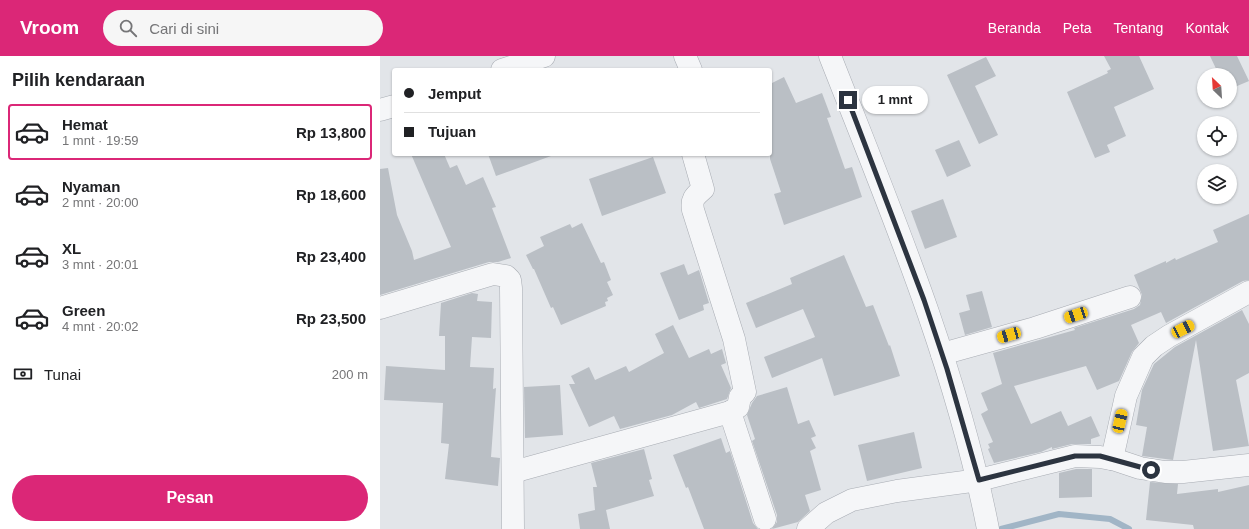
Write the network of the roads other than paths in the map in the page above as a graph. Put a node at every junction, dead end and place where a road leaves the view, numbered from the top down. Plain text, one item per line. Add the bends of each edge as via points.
1 (544, 56) edge
2 (685, 56) edge
3 (830, 56) edge
4 (508, 68) edge
5 (690, 68) edge
6 (392, 107) edge
7 (380, 110) edge
8 (695, 156) edge
9 (1249, 292) edge
10 (1130, 297) dead end
11 (380, 308) edge
12 (942, 354) junction
13 (730, 412) junction
14 (1112, 459) junction
15 (1249, 465) edge
16 (513, 472) junction
17 (979, 480) junction
18 (765, 519) dead end
19 (986, 520) edge
20 (513, 529) edge
21 (808, 529) edge

1 - 4 street
2 - 5 street
3 - 12 street
6 - 7 street
8 - 13 street via 703,189 694,196 691,203 734,339 745,392 740,397 738,407
9 - 14 street via 1169,336 1143,357 1126,396
10 - 12 street via 1035,328
11 - 16 street via 493,274 506,276 510,280
12 - 17 street
13 - 16 street
13 - 18 street
14 - 15 street via 1140,468 1165,472
14 - 17 street via 1100,456 1075,456
16 - 20 street
17 - 19 street
17 - 21 street via 852,500 826,513

